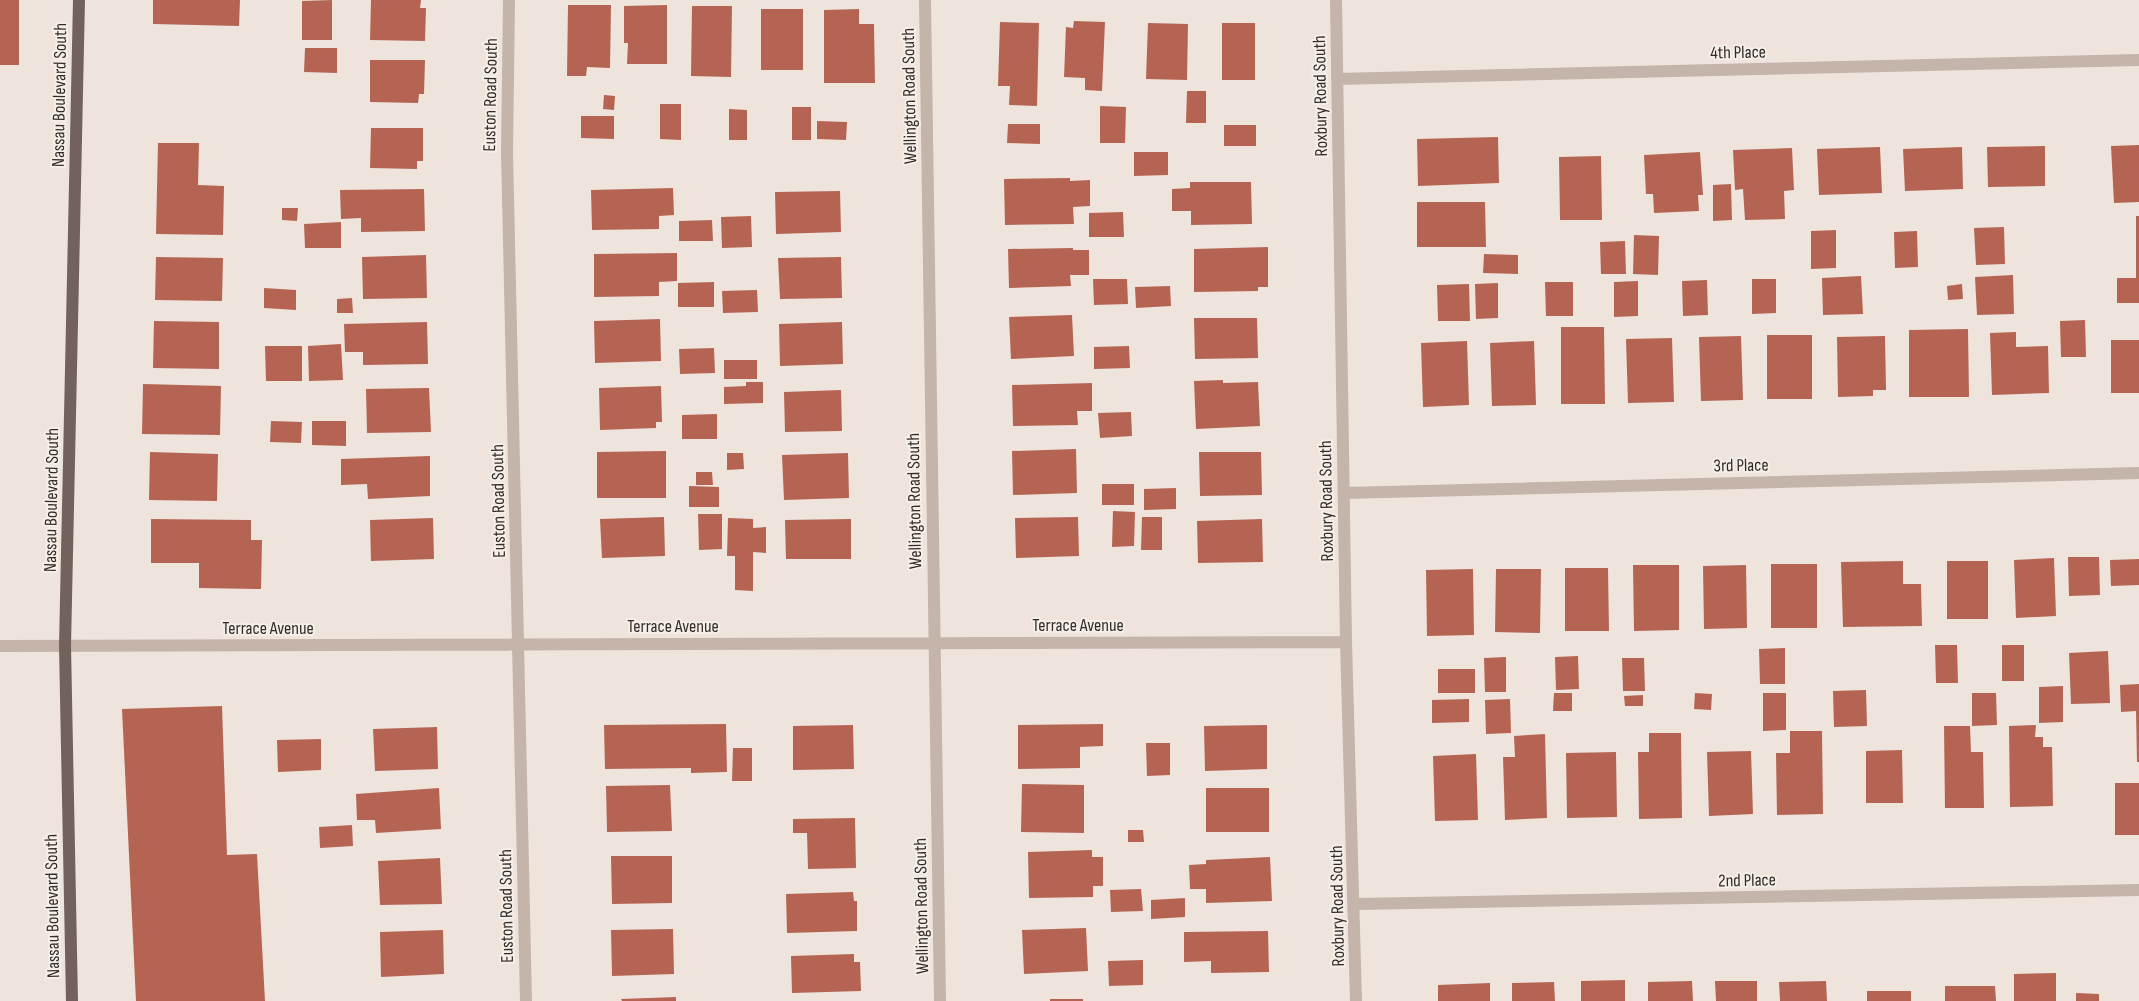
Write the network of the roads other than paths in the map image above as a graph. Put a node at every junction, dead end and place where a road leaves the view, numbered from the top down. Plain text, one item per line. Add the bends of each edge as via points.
1 (79, 0) edge
2 (509, 0) edge
3 (925, 0) edge
4 (1336, 0) edge
5 (2139, 60) edge
6 (1337, 79) junction
7 (2139, 473) edge
8 (1344, 493) junction
9 (1346, 642) junction
10 (933, 643) junction
11 (519, 644) junction
12 (0, 646) edge
13 (65, 646) junction
14 (2139, 890) edge
15 (1355, 904) junction
16 (72, 1001) edge
17 (526, 1001) edge
18 (940, 1001) edge
19 (1356, 1001) edge

1 - 13 main road, Nassau Boulevard South
2 - 11 street, Euston Road South via 507,152
3 - 10 street, Wellington Road South
4 - 6 street, Roxbury Road South
5 - 6 street, 4th Place
6 - 8 street, Roxbury Road South
7 - 8 street, 3rd Place
8 - 9 street, Roxbury Road South
9 - 10 street, Terrace Avenue
9 - 15 street, Roxbury Road South
10 - 11 street, Terrace Avenue
10 - 18 street, Wellington Road South
11 - 13 street, Terrace Avenue
11 - 17 street, Euston Road South
12 - 13 street, Terrace Avenue
13 - 16 main road, Nassau Boulevard South
14 - 15 street, 2nd Place
15 - 19 street, Roxbury Road South

